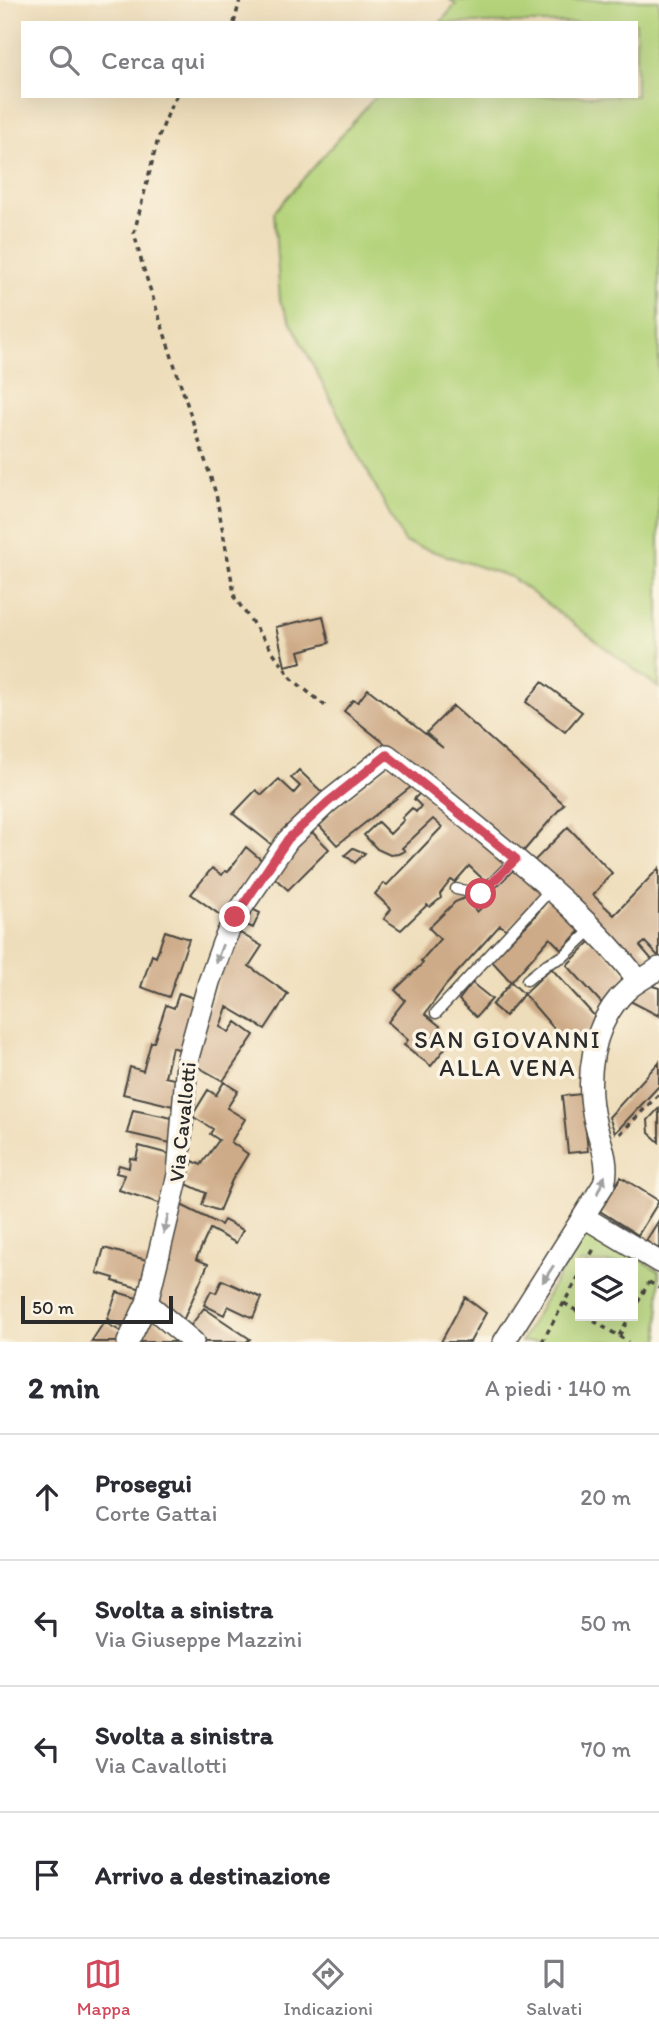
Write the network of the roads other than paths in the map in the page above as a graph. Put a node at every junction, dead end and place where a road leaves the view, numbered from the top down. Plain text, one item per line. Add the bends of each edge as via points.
1 (516, 859) junction
2 (456, 889) dead end
3 (551, 889) junction
4 (594, 927) junction
5 (659, 968) edge
6 (527, 980) dead end
7 (639, 981) junction
8 (436, 1013) dead end
9 (584, 1217) junction
10 (659, 1262) edge
11 (147, 1303) junction
12 (128, 1342) edge
13 (193, 1342) edge
14 (504, 1342) edge

1 - 2 lane via 481,894
1 - 3 street
1 -> 11 street, Via Cavallotti via 387,755 288,839 235,917 209,982 187,1061 178,1175
3 - 4 street
3 - 8 lane
4 - 6 lane via 564,956
4 - 7 street
5 - 7 street
9 -> 7 street via 606,1177 590,1082 596,1044 613,1007
9 - 10 street
9 -> 14 street
11 - 12 street, Via Cavallotti
11 - 13 street

